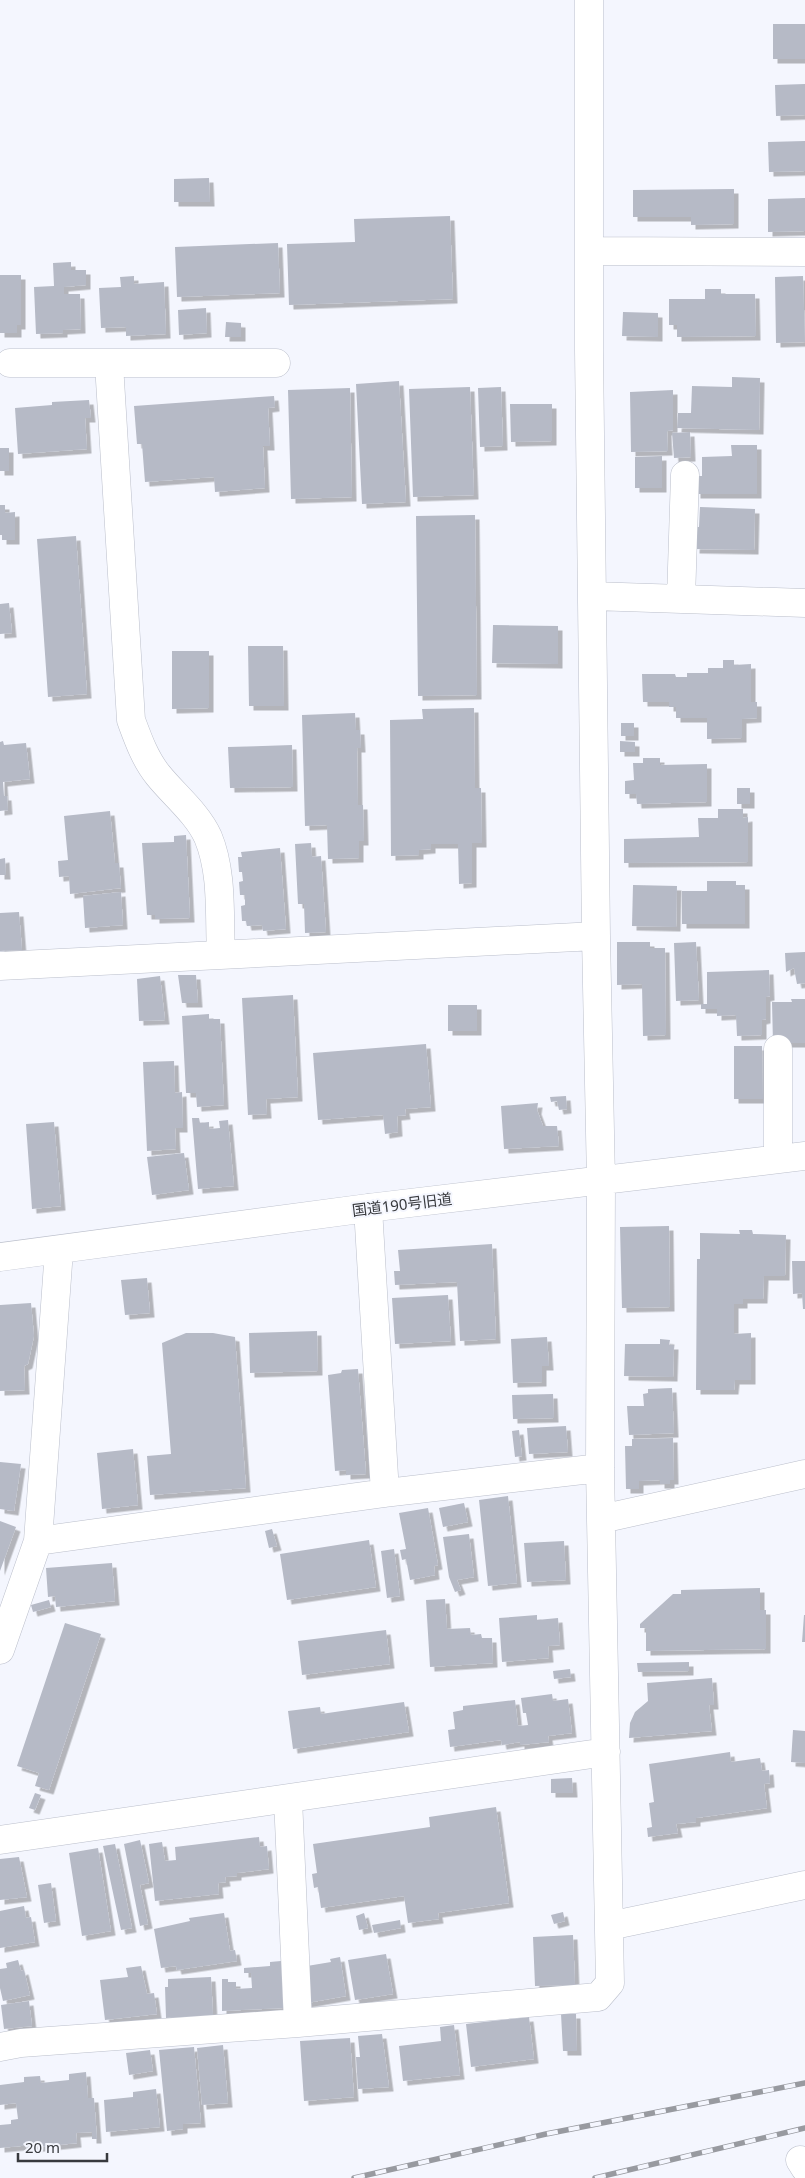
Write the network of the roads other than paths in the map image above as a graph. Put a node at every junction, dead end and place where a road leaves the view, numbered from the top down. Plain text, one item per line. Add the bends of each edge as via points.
1 (589, 0) edge
2 (589, 251) junction
3 (805, 252) edge
4 (10, 363) dead end
5 (276, 363) dead end
6 (109, 364) junction
7 (685, 475) dead end
8 (592, 596) junction
9 (680, 599) junction
10 (805, 603) edge
11 (596, 936) junction
12 (221, 954) junction
13 (0, 966) edge
14 (778, 1049) dead end
15 (805, 1156) edge
16 (778, 1159) junction
17 (601, 1181) junction
18 (368, 1208) junction
19 (59, 1250) junction
20 (0, 1258) edge
21 (600, 1468) junction
22 (805, 1474) edge
23 (385, 1493) junction
24 (601, 1519) junction
25 (38, 1541) junction
26 (0, 1650) edge
27 (606, 1752) junction
28 (288, 1799) junction
29 (0, 1840) edge
30 (805, 1885) edge
31 (609, 1926) junction
32 (298, 2023) junction
33 (0, 2047) edge

1 - 2 street
2 - 3 street
2 - 8 street
4 - 6 street
5 - 6 street
6 - 12 street via 131,720 142,750 157,774 182,800 207,836 217,864
7 - 9 street
8 - 9 street
8 - 11 street
9 - 10 street
11 - 12 street
11 - 17 street
12 - 13 street
14 - 16 street
15 - 16 street, 国道190号旧道
16 - 17 street, 国道190号旧道
17 - 18 street, 国道190号旧道
17 - 21 street
18 - 19 street, 国道190号旧道
18 - 23 street
19 - 20 street, 国道190号旧道
19 - 25 street
21 - 23 street
21 - 24 street
22 - 24 street
23 - 25 street
24 - 27 street
25 - 26 street
27 - 28 street
27 - 31 street
28 - 29 street
28 - 32 street
30 - 31 street
31 - 32 street via 610,1983 598,1997
32 - 33 street

